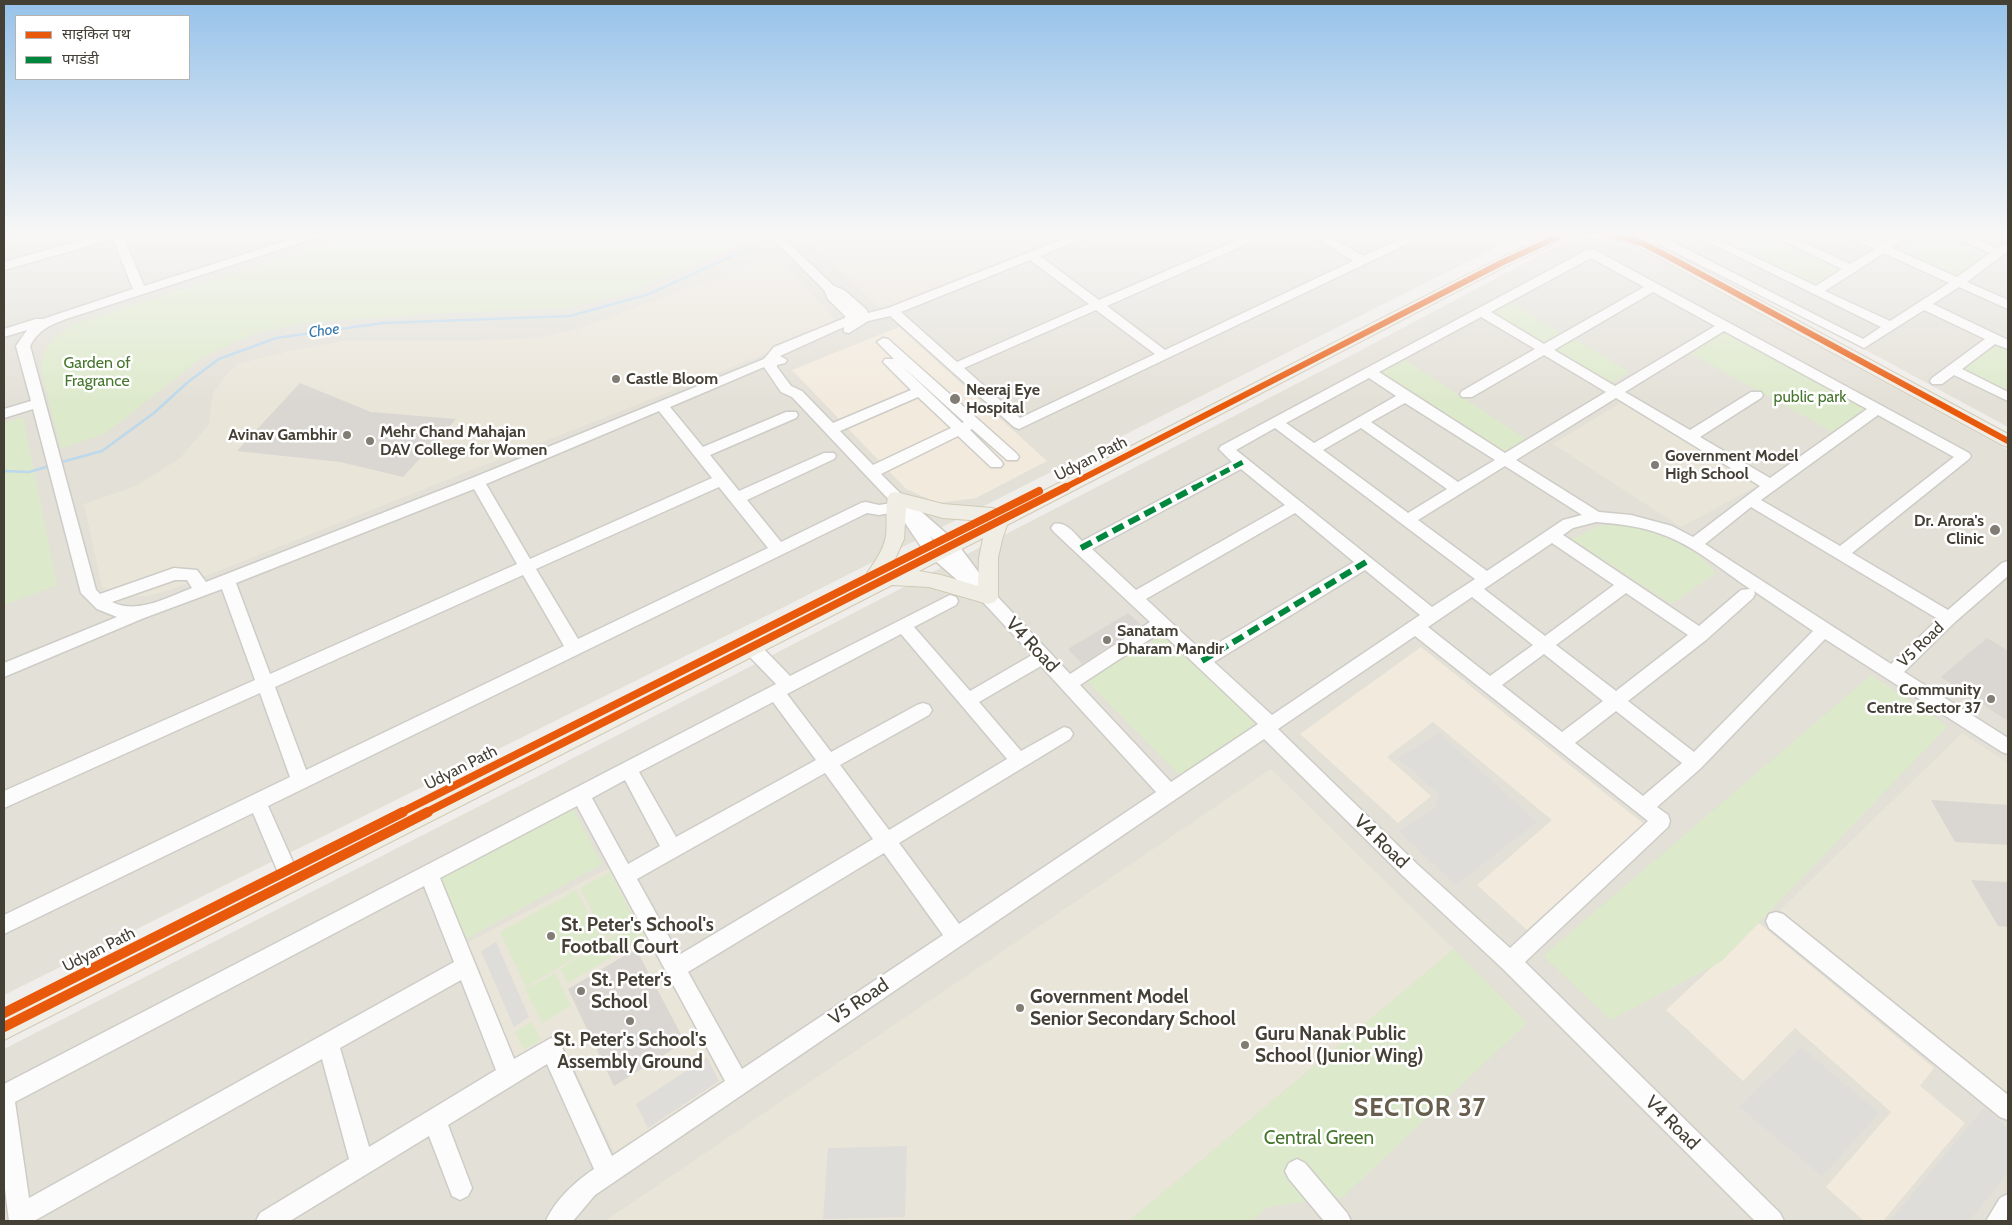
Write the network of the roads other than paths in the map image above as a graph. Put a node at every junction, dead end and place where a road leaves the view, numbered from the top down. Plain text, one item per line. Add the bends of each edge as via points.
1 (139, 289) edge
2 (149, 289) edge
3 (830, 289) edge
4 (948, 289) edge
5 (1077, 289) edge
6 (1135, 289) edge
7 (1303, 289) edge
8 (1431, 289) edge
9 (1449, 289) edge
10 (1524, 289) edge
11 (1649, 289) edge
12 (1657, 289) edge
13 (1728, 289) edge
14 (1744, 289) edge
15 (1757, 289) edge
16 (1812, 289) edge
17 (1819, 289) edge
18 (1947, 289) edge
19 (1974, 289) edge
20 (1816, 291) junction
21 (140, 292) junction
22 (1099, 305) junction
23 (1924, 305) junction
24 (2008, 305) edge
25 (892, 311) junction
26 (1482, 312) junction
27 (62, 316) junction
28 (857, 318) junction
29 (1724, 325) junction
30 (1892, 327) junction
31 (4, 333) edge
32 (1994, 338) junction
33 (2008, 344) edge
34 (1544, 349) junction
35 (1164, 355) junction
36 (775, 360) junction
37 (956, 368) junction
38 (1952, 369) junction
39 (1369, 372) junction
40 (1937, 381) dead end
41 (920, 391) junction
42 (1616, 391) junction
43 (1467, 394) dead end
44 (1756, 395) dead end
45 (1405, 397) junction
46 (2008, 397) edge
47 (38, 403) junction
48 (661, 405) junction
49 (1877, 409) junction
50 (4, 414) edge
51 (791, 415) dead end
52 (1276, 422) junction
53 (1361, 422) junction
54 (966, 426) junction
55 (832, 429) junction
56 (2008, 431) edge
57 (1691, 436) junction
58 (2008, 441) edge
59 (1312, 450) junction
60 (700, 454) junction
61 (830, 456) dead end
62 (1012, 457) dead end
63 (1506, 459) junction
64 (1243, 462) junction
65 (996, 464) dead end
66 (872, 472) junction
67 (721, 480) junction
68 (477, 482) junction
69 (1770, 485) junction
70 (1456, 489) junction
71 (736, 499) junction
72 (1750, 500) junction
73 (897, 502) junction
74 (1296, 505) junction
75 (996, 518) junction
76 (1596, 518) junction
77 (1406, 520) junction
78 (1059, 528) dead end
79 (1552, 535) junction
80 (1694, 544) junction
81 (940, 547) junction
82 (1081, 548) junction
83 (778, 549) junction
84 (1841, 554) junction
85 (1366, 562) junction
86 (525, 567) junction
87 (2008, 567) edge
88 (881, 577) junction
89 (227, 580) junction
90 (1479, 584) junction
91 (1626, 585) junction
92 (203, 590) junction
93 (1746, 594) dead end
94 (988, 597) junction
95 (1135, 598) junction
96 (96, 601) junction
97 (950, 601) dead end
98 (148, 612) junction
99 (1432, 616) junction
100 (1949, 618) junction
101 (1162, 623) junction
102 (903, 625) junction
103 (1416, 627) junction
104 (1824, 630) junction
105 (1700, 635) junction
106 (1545, 645) junction
107 (574, 648) junction
108 (752, 648) junction
109 (1043, 657) junction
110 (1202, 661) junction
111 (4, 670) edge
112 (1893, 672) junction
113 (264, 684) junction
114 (1069, 684) junction
115 (1490, 685) junction
116 (782, 688) junction
117 (1616, 700) junction
118 (967, 701) junction
119 (922, 710) dead end
120 (1268, 727) junction
121 (1064, 734) dead end
122 (1563, 742) junction
123 (2008, 747) edge
124 (1019, 761) junction
125 (828, 762) junction
126 (1695, 762) junction
127 (628, 769) junction
128 (302, 781) junction
129 (1170, 793) junction
130 (580, 794) junction
131 (4, 800) edge
132 (257, 802) junction
133 (1643, 807) junction
134 (886, 841) junction
135 (672, 849) junction
136 (287, 871) junction
137 (429, 874) junction
138 (624, 876) junction
139 (1776, 921) dead end
140 (4, 925) edge
141 (957, 936) junction
142 (1510, 962) junction
143 (466, 966) junction
144 (674, 968) junction
145 (4, 1013) edge
146 (4, 1028) edge
147 (328, 1043) junction
148 (509, 1075) junction
149 (738, 1084) junction
150 (4, 1096) edge
151 (4, 1101) edge
152 (2008, 1109) edge
153 (435, 1121) junction
154 (362, 1164) junction
155 (1297, 1171) dead end
156 (608, 1173) junction
157 (460, 1188) dead end
158 (2008, 1206) edge
159 (21, 1218) edge
160 (268, 1221) edge
161 (558, 1221) edge
162 (1339, 1221) edge
163 (1772, 1221) edge
164 (1998, 1221) edge

1 - 21 street
2 - 21 street
3 - 28 street via 832,296
4 - 25 street
5 - 22 street
6 - 22 street
7 - 35 street
8 - 75 main road, Udyan Path
9 - 75 main road, Udyan Path
10 - 26 street
11 - 34 street
12 - 29 street
13 - 58 main road
14 - 56 main road
15 - 30 street via 1864,344
16 - 20 street
17 - 20 street
18 - 23 street
19 - 24 street
20 - 30 street
21 - 27 street
22 - 35 street
22 - 37 street
23 - 30 street
23 - 32 street
25 - 28 street
25 - 37 street
26 - 34 street
26 - 39 street
27 - 31 street
27 - 47 street via 39,325 29,334 24,346
28 - 36 street via 779,350 773,354
29 - 42 street
29 - 49 street
32 - 33 street
32 - 38 street
34 - 42 street
34 - 43 street
35 - 37 street via 1018,424
36 - 48 street
36 - 55 street, V4 Road via 770,367 786,389 797,394
38 - 40 street
38 - 46 street
39 - 45 street
39 - 52 street
41 - 54 street
41 - 54 street via 880,346
41 - 55 street
42 - 57 street
42 - 63 street
44 - 57 street
45 - 53 street
45 - 63 street
47 - 50 street
47 - 96 street via 88,593
48 - 60 street
48 - 68 street
49 - 69 street
49 - 84 street via 1964,456
51 - 60 street
52 - 59 street
52 - 64 street via 1226,449
53 - 59 street
53 - 70 street
54 - 62 street
54 - 65 street
54 - 66 street
55 - 66 street, V4 Road
57 - 69 street
59 - 77 street
60 - 67 street
61 - 71 street
63 - 70 street
63 - 76 street
64 - 74 street
64 - 82 street
66 - 73 street, V4 Road
67 - 71 street
67 - 86 street
68 - 86 street
68 - 89 street
69 - 72 street
70 - 77 street
71 - 83 street
72 - 80 street
72 - 84 street
73 - 75 main road via 952,514
73 - 81 street, V4 Road
73 - 83 street via 879,510 866,507
73 - 88 main road via 895,539
74 - 85 street
74 - 95 street
75 - 81 main road, Udyan Path
75 - 94 main road via 988,558
76 - 79 street via 1568,524
76 - 80 street via 1631,520 1667,530
77 - 90 street
78 - 82 street, V4 Road
79 - 90 street
79 - 91 street
80 - 104 street
81 - 88 main road, Udyan Path
81 - 94 street, V4 Road
82 - 95 street, V4 Road
83 - 107 street
84 - 100 street
85 - 99 street
85 - 110 street
86 - 107 street
86 - 113 street
87 - 100 street, V5 Road
88 - 94 main road via 921,579 953,585
88 - 108 main road, Udyan Path
88 - 136 main road, Udyan Path
89 - 92 street
89 - 113 street
90 - 99 street
90 - 106 street
91 - 105 street
91 - 106 street
92 - 96 street via 191,574 174,574
92 - 98 street
93 - 105 street
94 - 109 street, V4 Road
95 - 101 street, V4 Road
96 - 98 street via 119,612
97 - 102 street
98 - 111 street
99 - 103 street
100 - 112 street, V5 Road
101 - 110 street, V4 Road
101 - 114 street
102 - 116 street
102 - 118 street
103 - 115 street
103 - 120 street
104 - 112 street
104 - 126 street
105 - 117 street
106 - 115 street
106 - 117 street
107 - 128 street
108 - 116 street
108 - 146 main road, Udyan Path
109 - 114 street, V4 Road
109 - 118 street
110 - 120 street, V4 Road
112 - 123 street, V5 Road
113 - 128 street
113 - 131 street
114 - 129 street, V4 Road
115 - 122 street
116 - 125 street
116 - 127 street
117 - 122 street
117 - 126 street
118 - 124 street
119 - 125 street
120 - 129 street
120 - 142 street, V4 Road via 1410,870
121 - 124 street
122 - 133 street
124 - 134 street
125 - 134 street
125 - 135 street
126 - 133 street
127 - 130 street
127 - 135 street
128 - 132 street
129 - 141 street, V5 Road
130 - 137 street
130 - 138 street
132 - 136 street
132 - 140 street
133 - 142 street via 1661,821
134 - 141 street
134 - 144 street
135 - 138 street
136 - 145 main road, Udyan Path
137 - 143 street
137 - 150 street
138 - 144 street
139 - 152 street
141 - 149 street, V5 Road
142 - 163 street, V4 Road
143 - 147 street
143 - 148 street
144 - 149 street
147 - 154 street
147 - 159 street
148 - 153 street
148 - 156 street via 551,1049
149 - 156 street, V5 Road
151 - 159 street
153 - 154 street
153 - 157 street
154 - 160 street
155 - 162 street
156 - 161 street, V5 Road via 587,1187
158 - 164 street

